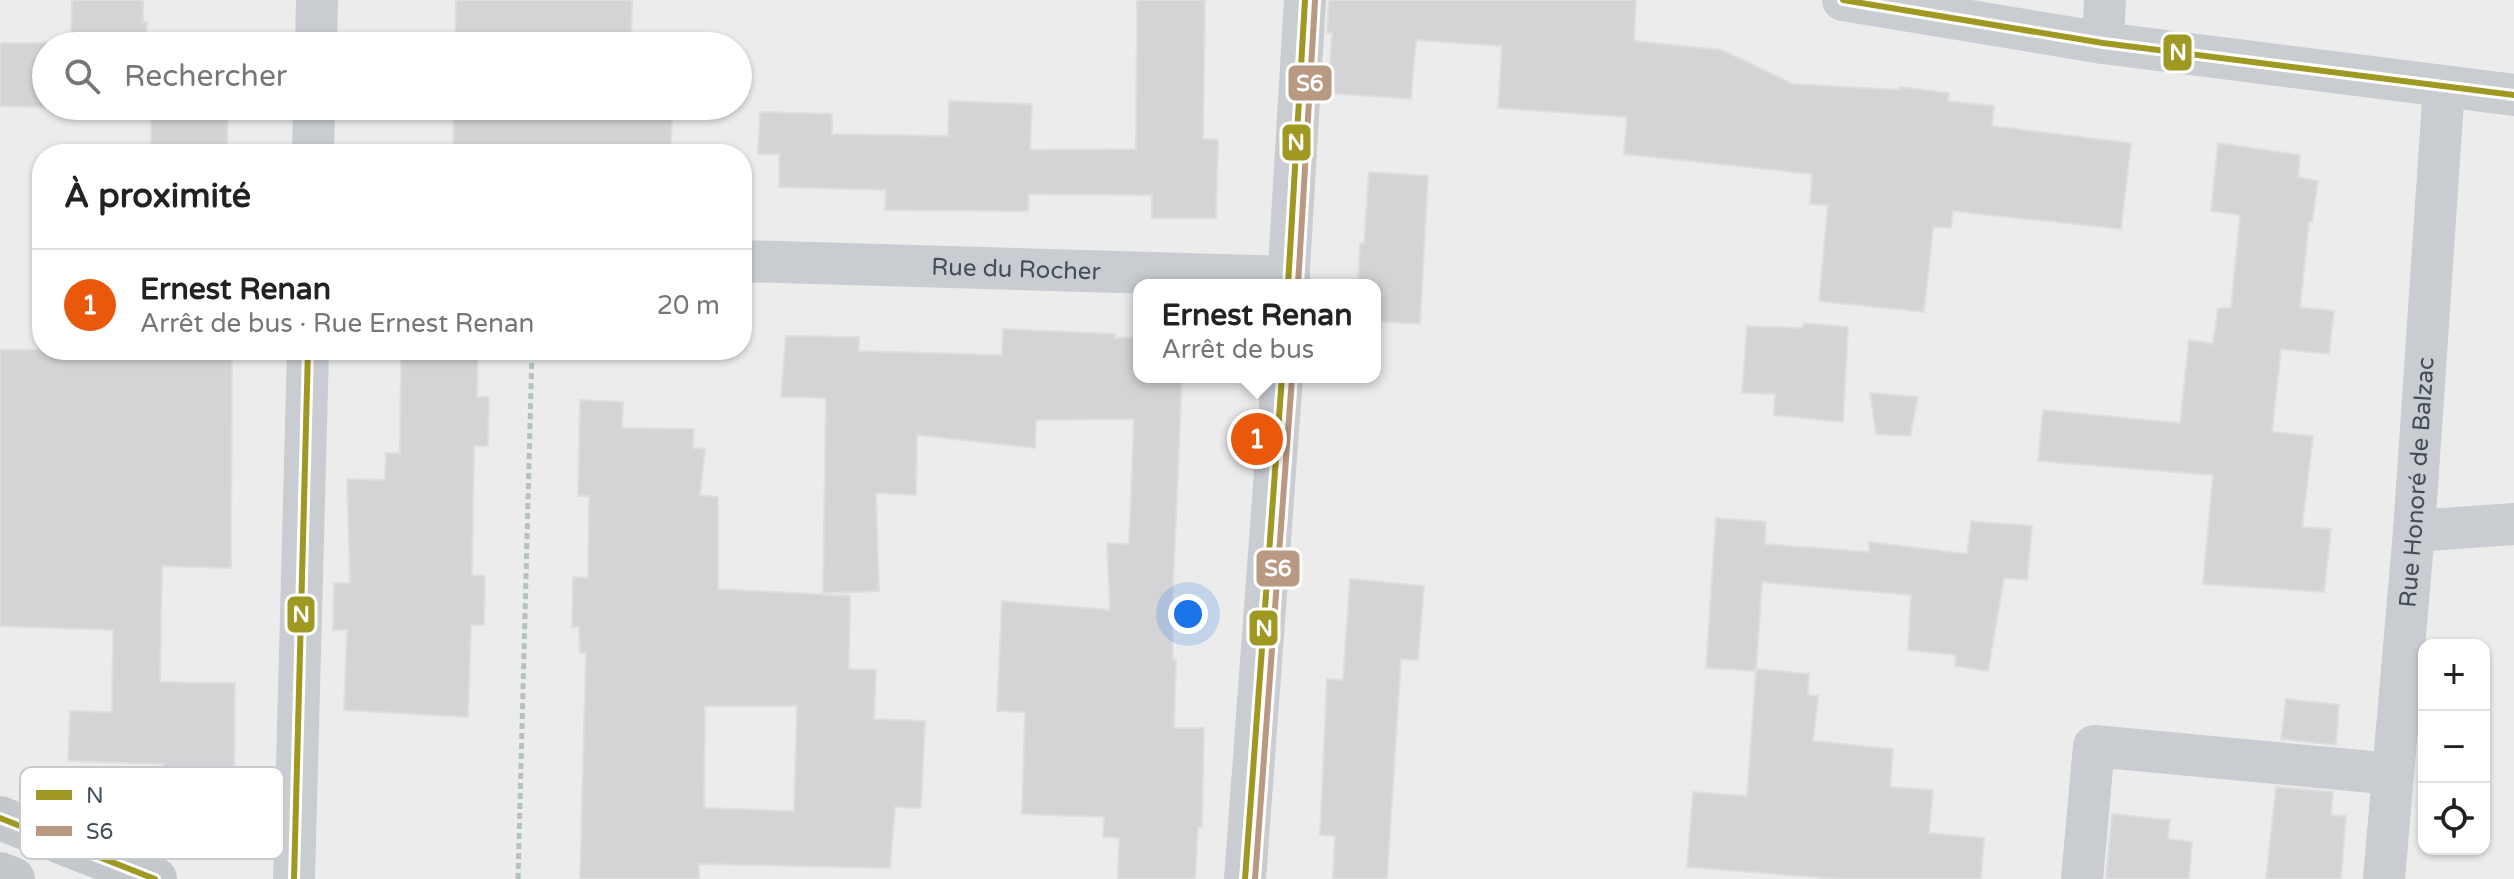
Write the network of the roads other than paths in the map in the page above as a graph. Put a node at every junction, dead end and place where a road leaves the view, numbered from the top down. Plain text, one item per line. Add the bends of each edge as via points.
1 (317, 0) edge
2 (1305, 0) edge
3 (1843, 0) edge
4 (2105, 0) edge
5 (316, 32) edge
6 (2103, 43) junction
7 (2444, 87) junction
8 (2514, 95) edge
9 (314, 120) edge
10 (313, 144) edge
11 (752, 261) edge
12 (1234, 279) edge
13 (1289, 279) edge
14 (308, 360) edge
15 (1282, 383) edge
16 (2514, 524) edge
17 (2414, 531) junction
18 (2393, 774) junction
19 (0, 818) edge
20 (20, 826) edge
21 (104, 859) edge
22 (0, 874) edge
23 (13, 879) edge
24 (155, 879) edge
25 (294, 879) edge
26 (1245, 879) edge
27 (2082, 879) edge
28 (2384, 879) edge

1 - 5 street
2 - 13 street
3 - 6 street
4 - 6 street
6 - 7 street
7 - 8 street
7 - 17 street, Rue Honoré de Balzac
9 - 10 street
11 - 12 street, Rue du Rocher
14 - 25 street
15 - 26 street
16 - 17 street
17 - 18 street, Rue Honoré de Balzac
18 - 27 street via 2094,746
18 - 28 street, Rue Honoré de Balzac
19 - 20 main road
21 - 24 main road
22 - 23 main road

